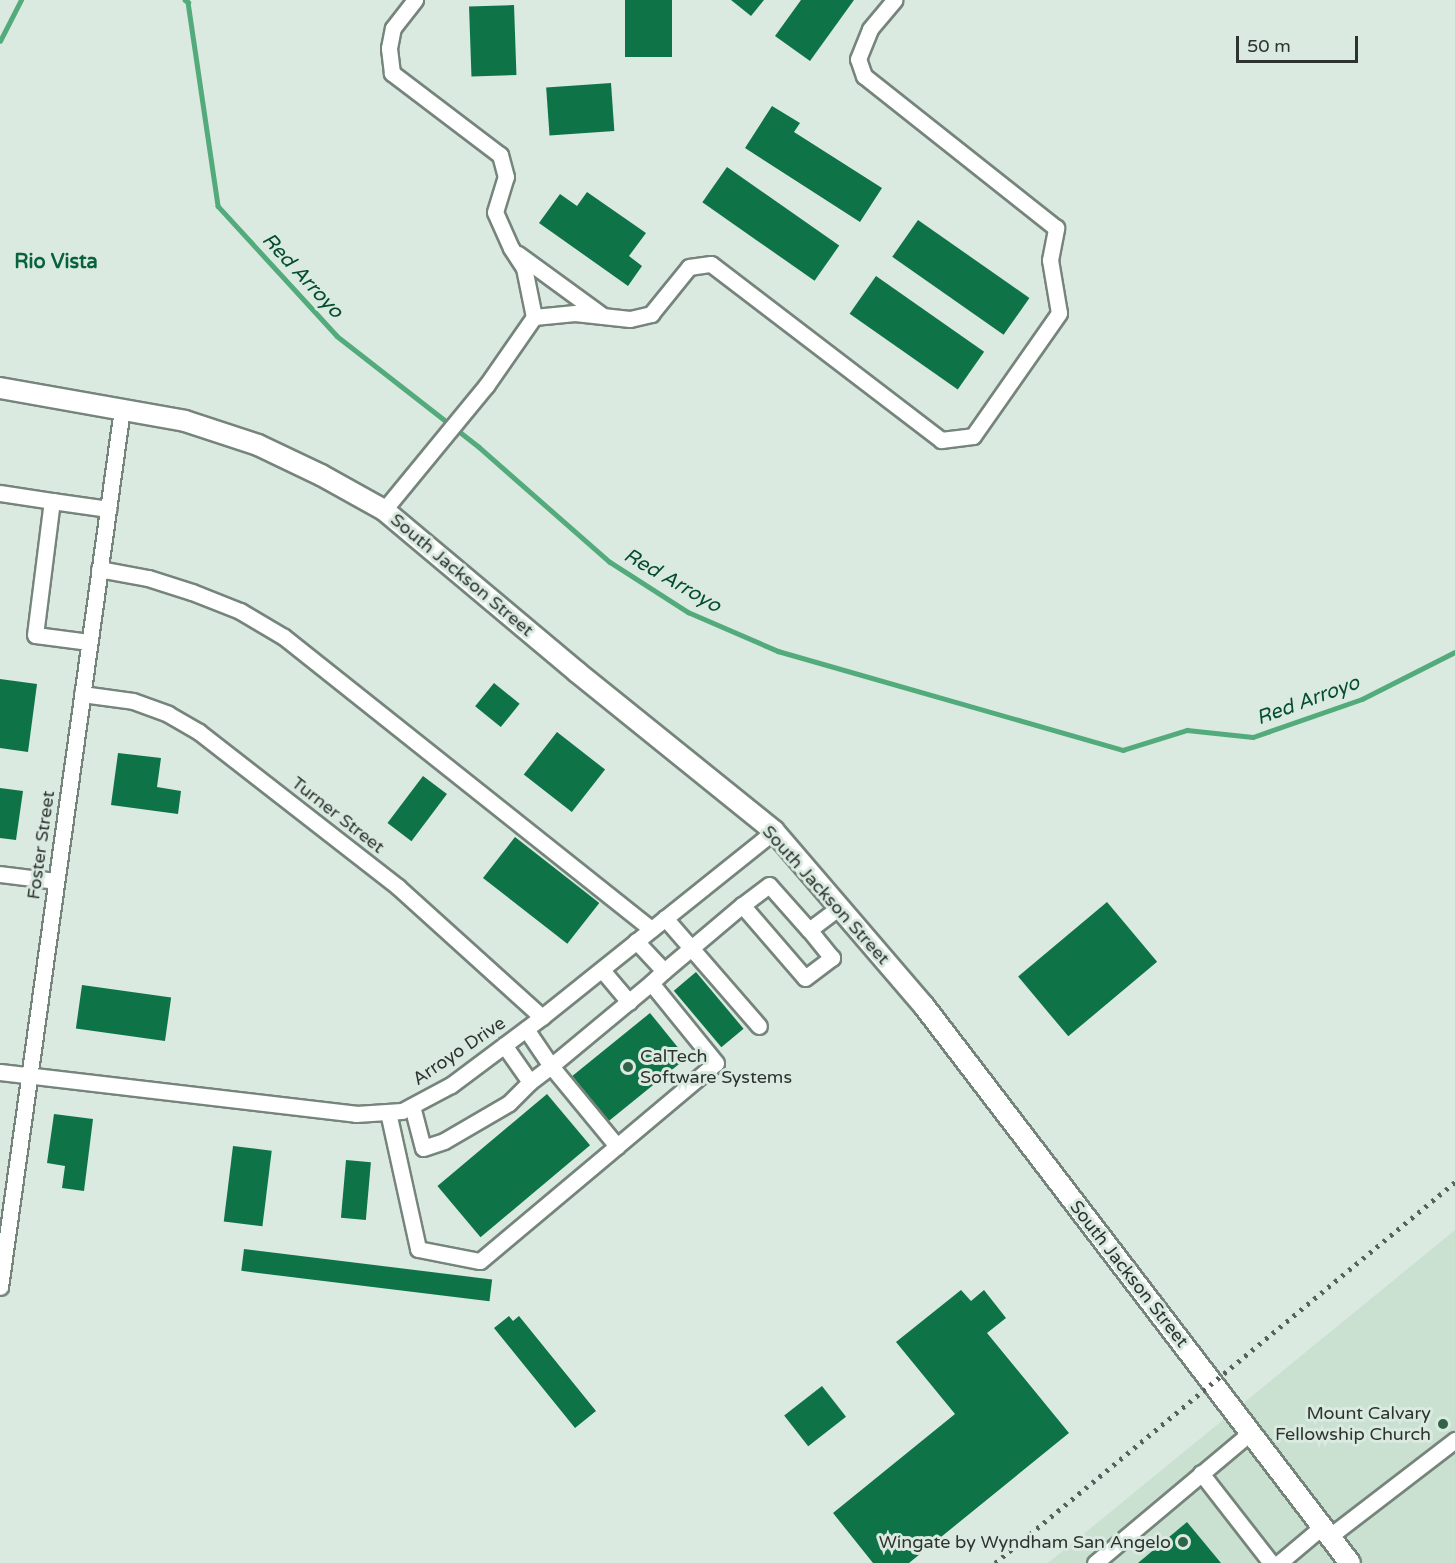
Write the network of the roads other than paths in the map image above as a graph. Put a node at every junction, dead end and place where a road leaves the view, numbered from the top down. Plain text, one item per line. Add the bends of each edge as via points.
1 (415, 0) edge
2 (894, 0) edge
3 (511, 248) junction
4 (603, 316) junction
5 (534, 318) junction
6 (0, 388) edge
7 (122, 409) junction
8 (0, 493) edge
9 (52, 501) junction
10 (108, 509) junction
11 (384, 510) junction
12 (99, 569) junction
13 (89, 642) junction
14 (82, 694) junction
15 (774, 831) junction
16 (0, 874) edge
17 (56, 881) junction
18 (742, 905) junction
19 (839, 907) junction
20 (665, 918) junction
21 (651, 929) junction
22 (809, 930) junction
23 (636, 941) junction
24 (691, 947) junction
25 (602, 970) junction
26 (664, 971) junction
27 (651, 982) junction
28 (629, 1002) junction
29 (542, 1017) junction
30 (759, 1026) dead end
31 (526, 1029) junction
32 (504, 1046) junction
33 (551, 1066) junction
34 (0, 1072) edge
35 (29, 1075) junction
36 (530, 1082) junction
37 (412, 1106) junction
38 (388, 1112) junction
39 (617, 1146) junction
40 (423, 1148) junction
41 (397, 1155) junction
42 (6, 1196) edge
43 (0, 1287) edge
44 (1251, 1432) junction
45 (1455, 1440) edge
46 (1201, 1473) junction
47 (1326, 1531) junction
48 (1095, 1563) edge
49 (1271, 1563) edge
50 (1279, 1563) edge
51 (1350, 1563) edge

1 - 3 street via 393,28 389,48 392,73 500,155 506,177 495,212
2 - 4 street via 870,29 858,59 864,76 1056,228 1050,260 1059,313 973,436 941,440 711,264 689,267 651,314 630,319
3 - 4 street
3 - 5 street via 524,268
4 - 5 street via 574,313
5 - 11 street via 486,386
6 - 7 main road, South Jackson Street
7 - 10 street, Foster Street
7 - 11 main road, South Jackson Street via 185,421 258,445
8 - 9 street
9 - 10 street
9 - 13 street via 35,635
10 - 12 street, Foster Street
11 - 15 main road, South Jackson Street
12 - 13 street, Foster Street
12 - 21 street via 148,578 192,592 240,611 284,637
13 - 14 street, Foster Street
14 - 17 street, Foster Street
14 - 29 street, Turner Street via 133,701 168,714 199,732 398,887
15 - 19 main road, South Jackson Street
15 - 20 street, Arroyo Drive
16 - 17 street
17 - 35 street, Foster Street
18 - 22 street via 769,885
18 - 22 street via 805,978 832,958
18 - 24 street
19 - 22 street
19 - 44 main road, South Jackson Street via 924,1006
20 - 21 street, Arroyo Drive
20 - 24 street
21 - 23 street, Arroyo Drive
23 - 25 street, Arroyo Drive
23 - 26 street
24 - 26 street
24 - 30 street
25 - 28 street
25 - 29 street, Arroyo Drive
26 - 27 street
27 - 28 street
27 - 39 street via 716,1063
28 - 33 street
29 - 31 street, Arroyo Drive
31 - 32 street, Arroyo Drive
31 - 33 street
32 - 36 street
32 - 37 street, Arroyo Drive via 451,1085
33 - 36 street
33 - 39 street
34 - 35 street, Arroyo Drive
35 - 38 street, Arroyo Drive via 356,1114
35 - 42 street, Foster Street
36 - 40 street via 509,1103 482,1121
37 - 38 street, Arroyo Drive
37 - 40 street
38 - 41 street
39 - 41 street via 480,1261 418,1249
40 - 41 street
42 - 43 street, Foster Street
44 - 46 street
44 - 47 main road, South Jackson Street
45 - 47 street
46 - 48 street
46 - 49 street
47 - 50 street
47 - 51 main road, South Jackson Street

